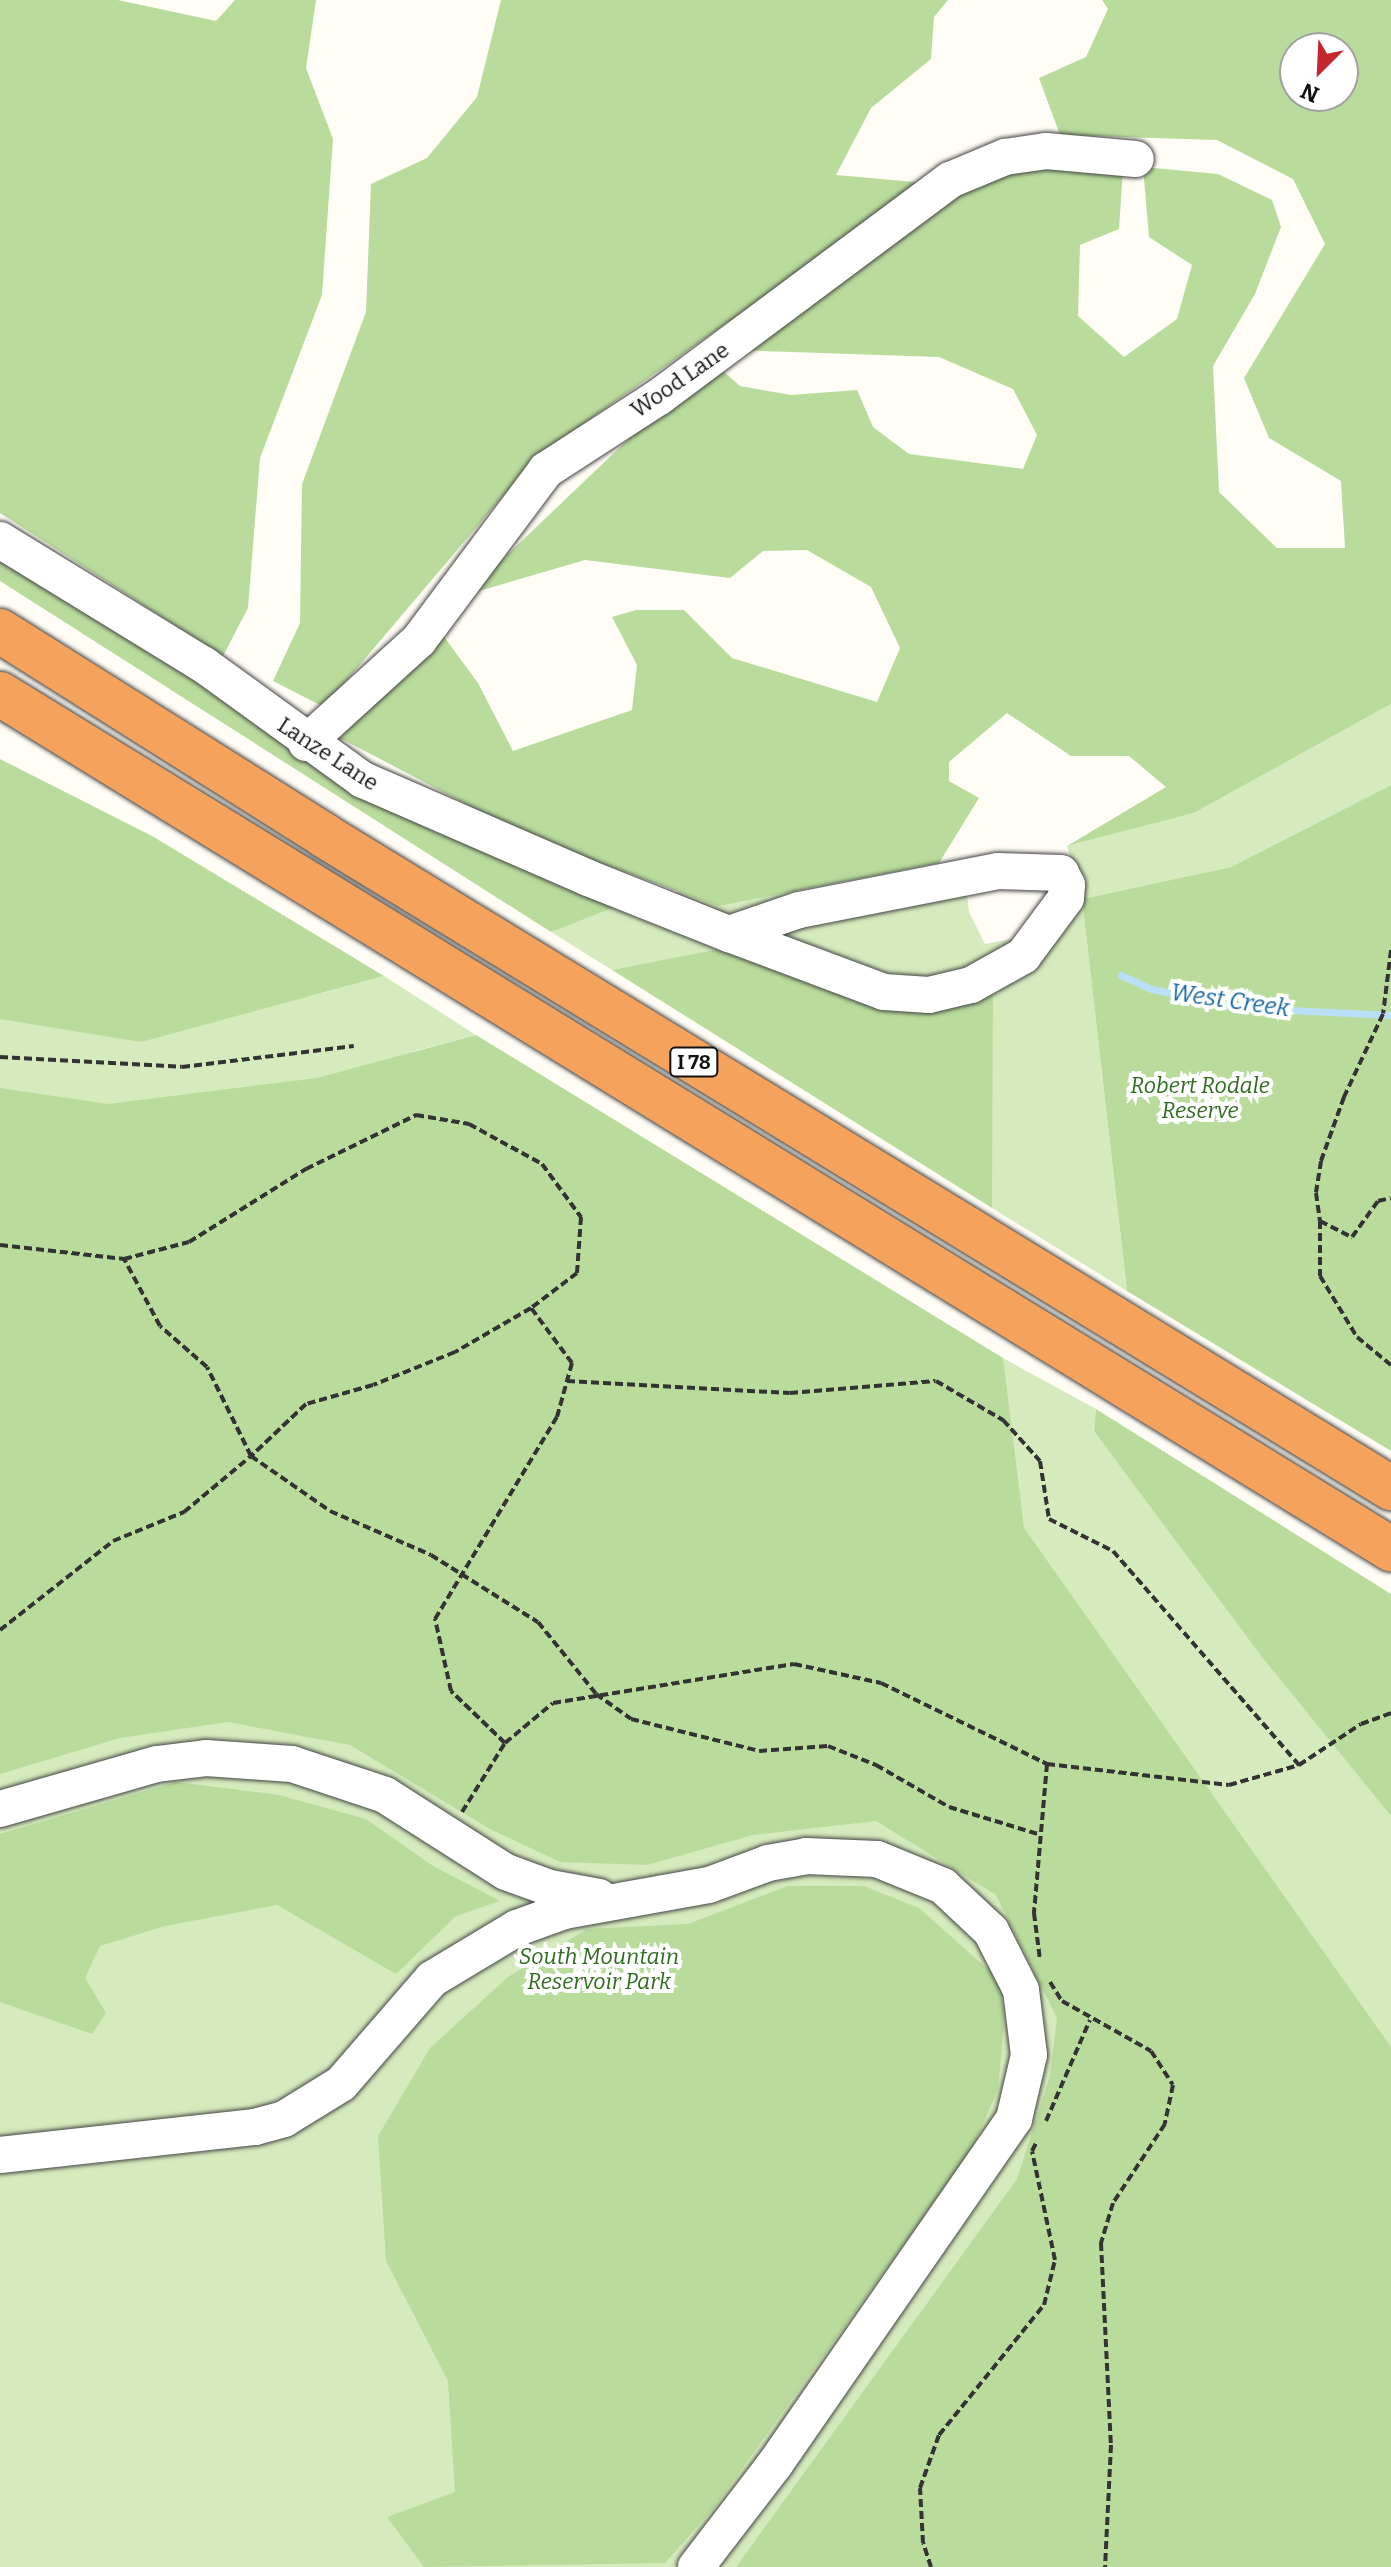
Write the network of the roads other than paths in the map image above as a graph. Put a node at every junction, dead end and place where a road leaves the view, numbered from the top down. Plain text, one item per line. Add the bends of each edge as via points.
1 (1136, 159) dead end
2 (0, 540) edge
3 (0, 631) edge
4 (0, 694) edge
5 (306, 743) junction
6 (729, 934) junction
7 (1391, 1488) edge
8 (1391, 1549) edge
9 (0, 1809) edge
10 (625, 1898) junction
11 (0, 2155) edge
12 (696, 2567) edge

1 - 5 street, Wood Lane via 1046,151 1005,157 950,180 659,397 546,470 419,640
2 - 5 street, Lanze Lane via 204,665
3 - 7 highway, I 78
4 - 8 highway, I 78
5 - 6 street, Lanze Lane via 363,780 484,836
6 - 6 street, Lanze Lane via 884,992 929,995 971,985 1023,956 1066,898 1067,885 1061,873 998,871 799,910
9 - 10 street via 157,1764 255,1759 351,1781 385,1795 506,1872 550,1888
10 - 11 street via 564,1911 473,1951 432,1979 341,2084 284,2119 255,2127
10 - 12 street via 709,1885 768,1863 806,1856 838,1855 901,1867 943,1886 991,1931 1009,1959 1028,2022 1025,2088 1003,2143

